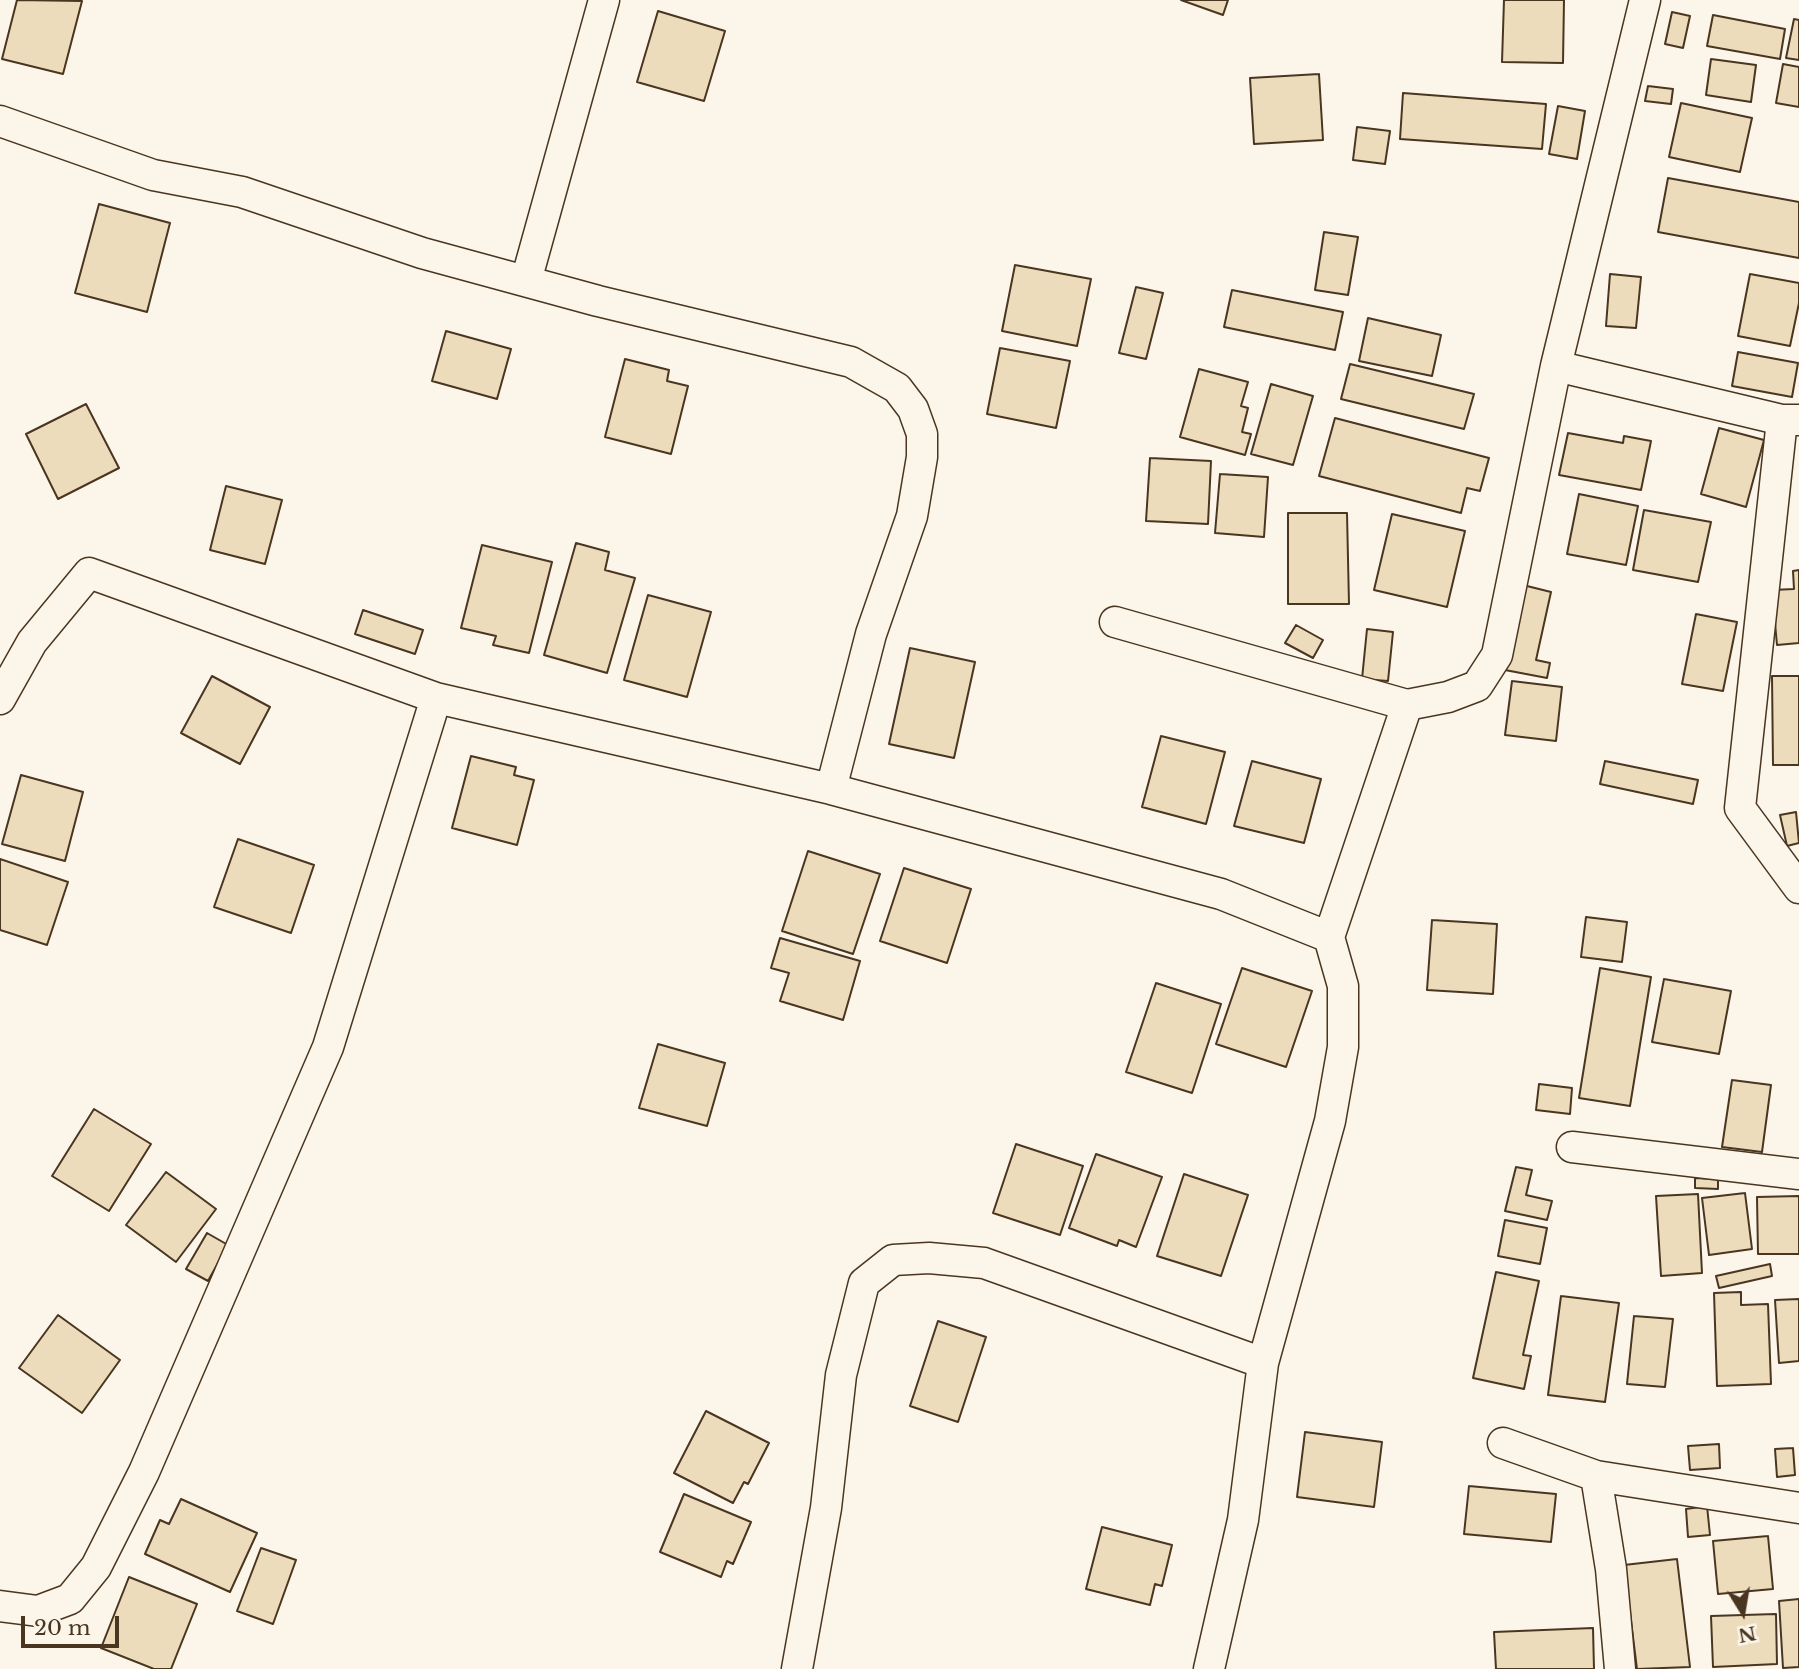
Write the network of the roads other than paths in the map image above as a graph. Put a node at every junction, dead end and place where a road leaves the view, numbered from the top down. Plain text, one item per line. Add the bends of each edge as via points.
1 (604, 0) edge
2 (1645, 0) edge
3 (0, 121) edge
4 (526, 281) junction
5 (1556, 366) junction
6 (1790, 420) edge
7 (1115, 621) dead end
8 (436, 698) junction
9 (0, 699) edge
10 (1407, 705) junction
11 (831, 789) junction
12 (1798, 882) edge
13 (1329, 937) junction
14 (1572, 1147) dead end
15 (1799, 1174) edge
16 (1264, 1363) junction
17 (1503, 1443) dead end
18 (1596, 1476) junction
19 (1799, 1508) edge
20 (0, 1606) edge
21 (797, 1669) edge
22 (1209, 1669) edge
23 (1620, 1669) edge

1 - 4 street
2 - 5 street
3 - 4 street via 153,175 242,192 422,253
4 - 11 street via 851,362 897,388 913,409 922,434 922,457 912,516 871,634
5 - 6 street
5 - 10 street via 1497,655 1477,686
6 - 12 street via 1740,808
7 - 10 street
8 - 9 street via 89,573 32,642
8 - 11 street
8 - 20 street via 328,1047 144,1472 96,1567 71,1599 38,1611
10 - 13 street
11 - 13 street via 1220,894
13 - 16 street via 1343,986 1343,1046 1330,1121
14 - 15 street
16 - 21 street via 984,1263 893,1260 864,1283 841,1375 826,1508
16 - 22 street via 1243,1520
17 - 18 street
18 - 19 street
18 - 23 street

